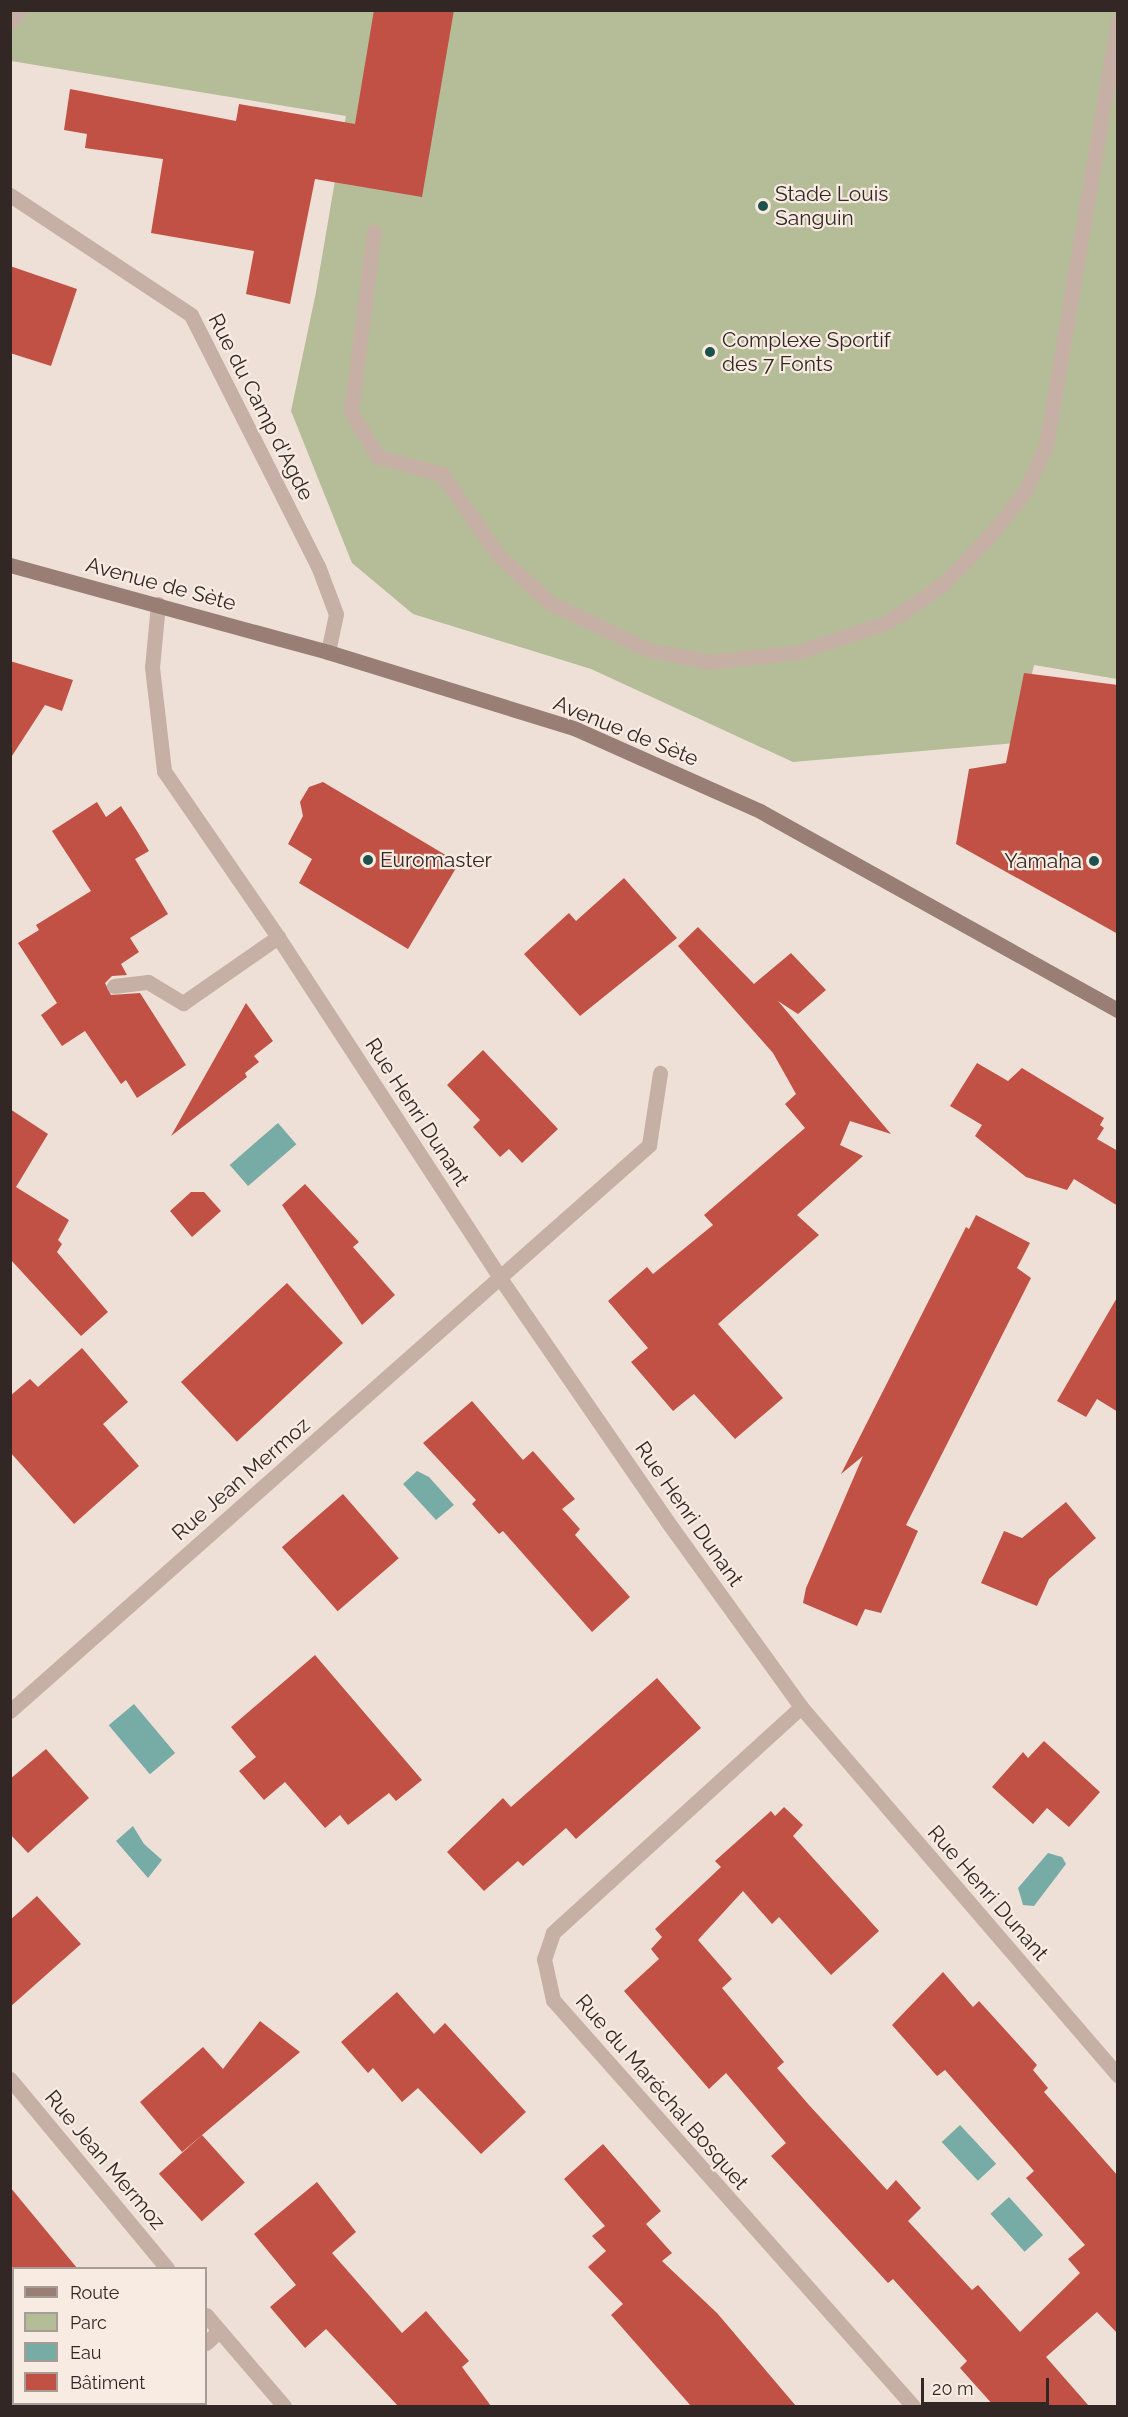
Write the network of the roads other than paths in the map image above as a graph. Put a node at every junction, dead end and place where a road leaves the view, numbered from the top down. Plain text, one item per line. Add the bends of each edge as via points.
1 (20, 10) edge
2 (1118, 21) edge
3 (10, 22) edge
4 (10, 195) edge
5 (374, 232) dead end
6 (10, 565) edge
7 (158, 604) junction
8 (328, 652) junction
9 (278, 937) junction
10 (114, 986) dead end
11 (1118, 1010) edge
12 (660, 1073) dead end
13 (500, 1278) junction
14 (801, 1707) junction
15 (10, 1711) edge
16 (1118, 2075) edge
17 (10, 2079) edge
18 (166, 2267) edge
19 (207, 2316) edge
20 (219, 2331) junction
21 (207, 2342) edge
22 (284, 2406) edge
23 (913, 2406) edge

1 - 3 street
2 - 5 street via 1046,446 1025,491 993,532 942,585 888,622 798,652 709,662 639,645 550,603 498,555 442,474 378,457 351,412
4 - 8 street, Rue du Camp d'Agde via 191,315 318,566 336,614
6 - 7 main road, Avenue de Sète
7 - 8 main road, Avenue de Sète
7 - 9 street, Rue Henri Dunant via 152,667 164,771
8 - 11 main road, Avenue de Sète via 576,729 760,810
9 - 10 street via 183,1003 148,982
9 - 13 street, Rue Henri Dunant
12 - 13 street, Rue Jean Mermoz via 649,1145
13 - 14 street, Rue Henri Dunant
13 - 15 street, Rue Jean Mermoz
14 - 16 street, Rue Henri Dunant
14 - 23 street, Rue du Maréchal Bosquet via 554,1933 544,1959 553,2000
17 - 18 street, Rue Jean Mermoz
19 - 20 street
20 - 21 street
20 - 22 street

